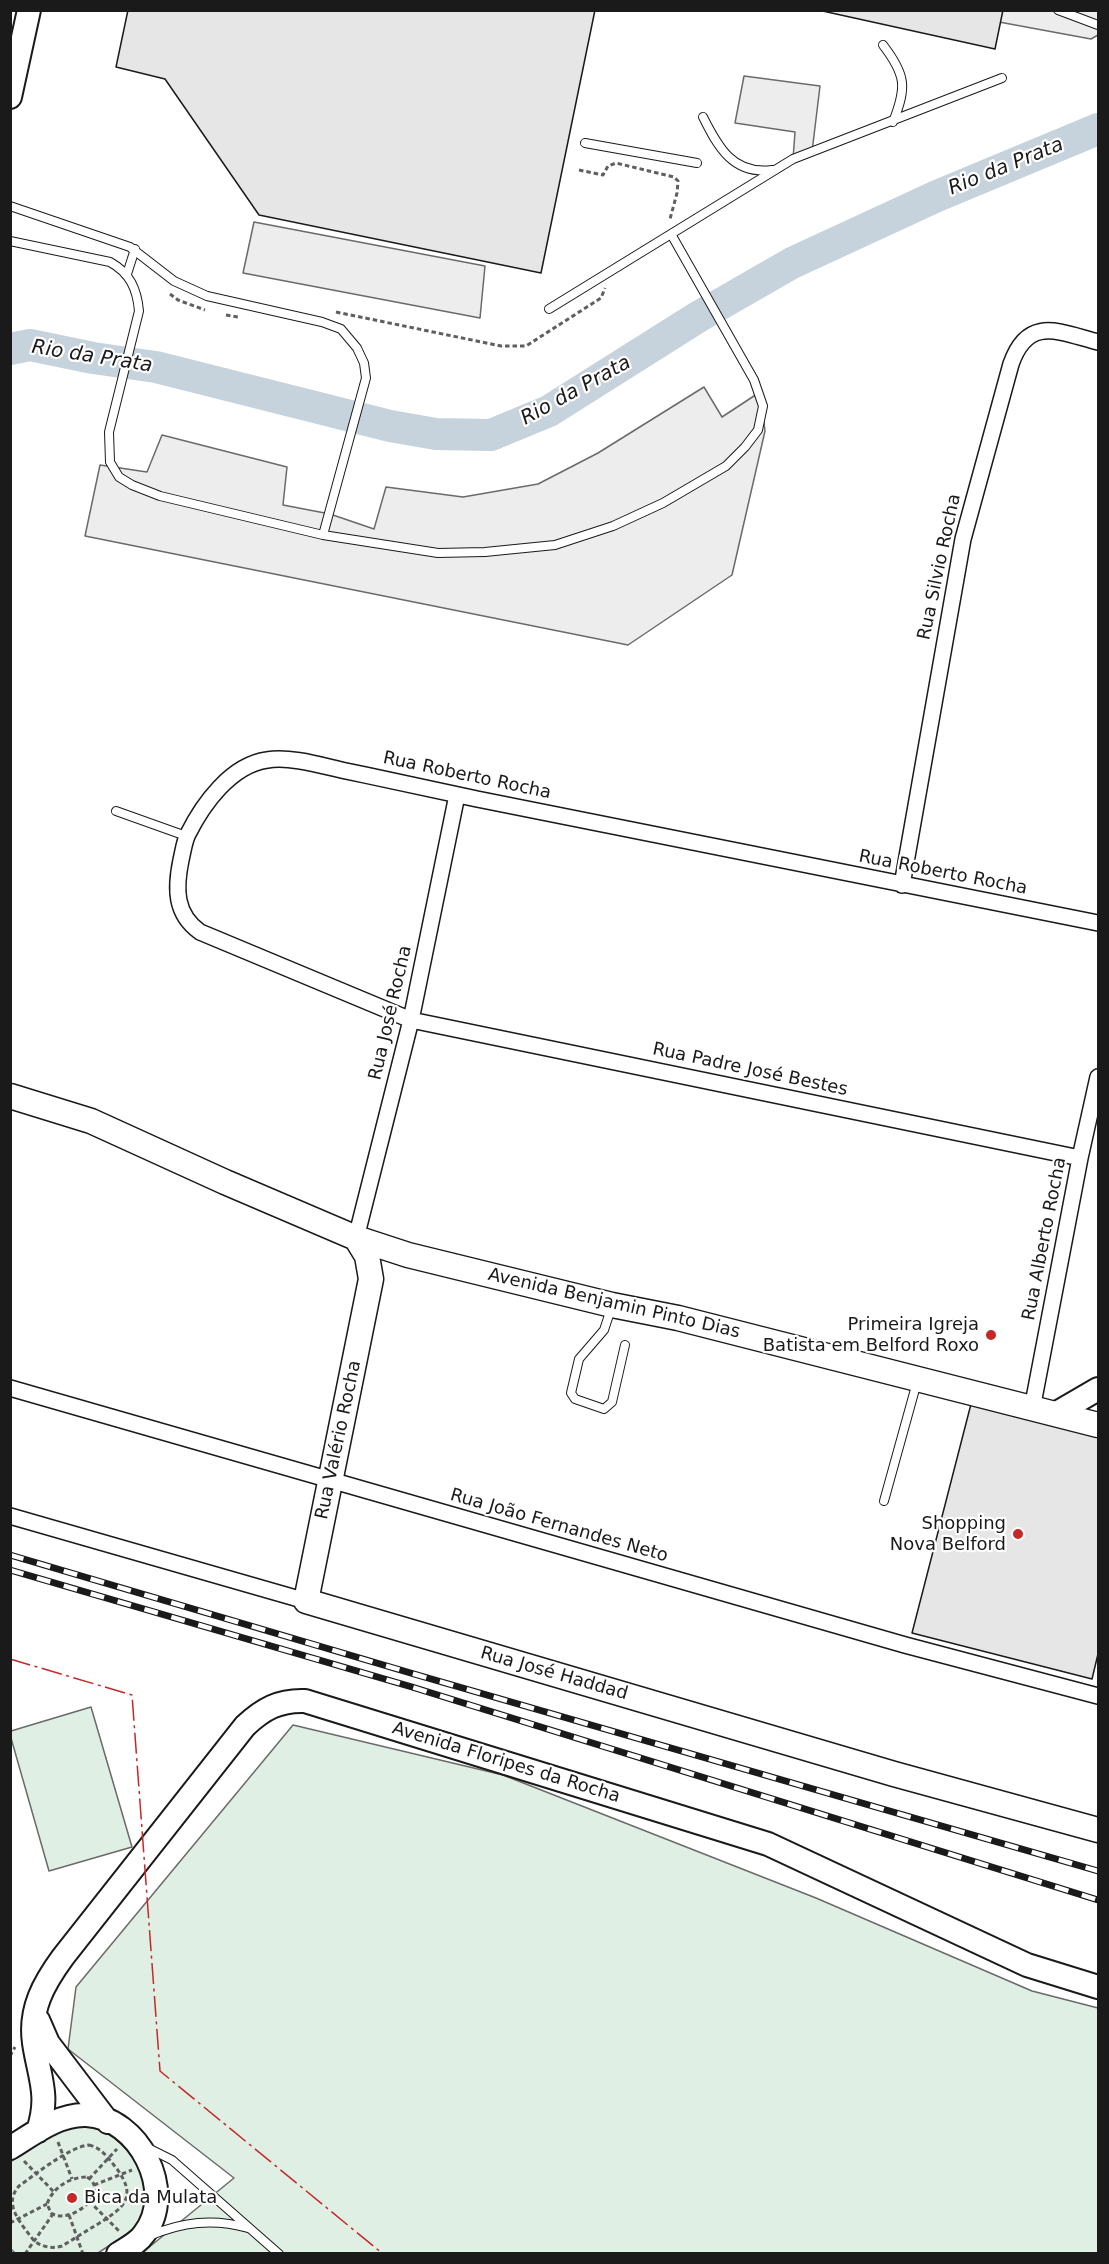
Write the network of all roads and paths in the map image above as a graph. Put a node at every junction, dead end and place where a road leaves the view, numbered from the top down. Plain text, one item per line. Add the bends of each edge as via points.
1 (29, 10) edge
2 (1058, 10) edge
3 (1098, 25) edge
4 (883, 45) dead end
5 (1002, 78) dead end
6 (10, 97) edge
7 (703, 117) dead end
8 (893, 122) junction
9 (585, 143) dead end
10 (697, 162) dead end
11 (579, 170) dead end
12 (776, 170) junction
13 (10, 206) edge
14 (665, 225) dead end
15 (671, 234) junction
16 (10, 241) edge
17 (135, 249) junction
18 (611, 271) junction
19 (127, 274) junction
20 (549, 309) dead end
21 (334, 312) dead end
22 (1098, 342) edge
23 (323, 535) junction
24 (457, 795) junction
25 (116, 811) dead end
26 (186, 836) junction
27 (902, 885) junction
28 (1098, 923) edge
29 (411, 1020) junction
30 (1098, 1077) edge
31 (10, 1096) edge
32 (1080, 1158) junction
33 (356, 1238) junction
34 (408, 1255) junction
35 (372, 1279) junction
36 (612, 1305) junction
37 (625, 1345) dead end
38 (918, 1378) junction
39 (10, 1388) edge
40 (1098, 1389) edge
41 (1043, 1411) junction
42 (1098, 1425) edge
43 (330, 1480) junction
44 (884, 1501) dead end
45 (10, 1516) edge
46 (306, 1601) junction
47 (1098, 1696) edge
48 (1098, 1830) edge
49 (1098, 1987) edge
50 (35, 2012) junction
51 (108, 2121) junction
52 (24, 2139) edge
53 (132, 2140) junction
54 (64, 2156) junction
55 (108, 2158) junction
56 (149, 2164) junction
57 (36, 2174) junction
58 (121, 2175) junction
59 (89, 2178) junction
60 (72, 2179) junction
61 (94, 2185) junction
62 (54, 2192) junction
63 (89, 2201) junction
64 (47, 2204) junction
65 (53, 2214) junction
66 (69, 2215) junction
67 (19, 2219) junction
68 (106, 2219) junction
69 (10, 2223) edge
70 (250, 2228) junction
71 (77, 2237) junction
72 (34, 2241) junction
73 (130, 2246) edge
74 (25, 2253) edge
75 (83, 2253) edge
76 (279, 2253) edge

1 - 6 street
2 - 3 lane
4 - 8 lane via 903,79 902,100
5 - 8 lane
7 - 12 lane via 716,142 734,162 756,172
8 - 12 lane via 793,159
9 - 10 lane
11 - 14 path via 603,175 608,166 616,163 674,177 678,181 677,193 671,218
12 - 15 lane
13 - 17 lane
15 - 18 lane
15 - 23 lane via 754,380 763,406 758,430 726,466 663,503 613,526 555,545 438,554
16 - 19 lane via 110,262
17 - 19 lane
17 - 23 lane via 174,281 207,296 322,322 341,329 357,348 364,363 364,391
18 - 20 lane
18 - 21 path via 602,298 526,346 501,346
19 - 23 lane via 138,296 139,311 109,432 110,462 119,477 160,496
22 - 27 street, Rua Silvio Rocha via 1046,330 1027,336 1011,364 963,539
24 - 26 street, Rua Roberto Rocha via 308,762 268,759 234,774 211,798
24 - 27 street, Rua Roberto Rocha
24 - 29 street, Rua José Rocha
25 - 26 lane
26 - 29 street, Rua Roberto Rocha via 178,902 189,924
27 - 28 street, Rua Roberto Rocha
29 - 32 street, Rua Padre José Bestes
29 - 33 street, Rua José Rocha
30 - 32 street, Rua Alberto Rocha
31 - 33 main road, Avenida Benjamin Pinto Dias via 92,1121
32 - 41 street, Rua Alberto Rocha
33 - 34 main road, Avenida Benjamin Pinto Dias
33 - 35 main road via 367,1256
34 - 35 main road via 386,1264
34 - 36 main road, Avenida Benjamin Pinto Dias
35 - 43 main road, Rua Valério Rocha
36 - 37 lane via 604,1330 579,1359 571,1393 575,1399 608,1407
36 - 38 main road, Avenida Benjamin Pinto Dias
38 - 41 main road, Avenida Benjamin Pinto Dias
38 - 44 lane
39 - 43 street, Rua João Fernandes Neto
40 - 41 street
41 - 42 main road, Avenida Benjamin Pinto Dias
43 - 46 main road, Rua Valério Rocha
43 - 47 street, Rua João Fernandes Neto via 905,1645
45 - 46 street, Rua José Haddad
46 - 48 main road, Rua José Haddad
49 - 50 street, Avenida Floripes da Rocha via 1027,1965 768,1844 305,1701 288,1701 257,1714 245,1726 49,1975
50 - 51 street via 48,2043
50 - 52 street, Avenida Floripes da Rocha via 34,2043 45,2099
51 - 52 street via 86,2115 69,2117
51 - 53 street
52 - 54 path
52 - 57 path
53 - 55 path
53 - 56 street
53 - 70 lane via 172,2160
54 - 55 path via 89,2145
54 - 57 path
54 - 60 path
55 - 58 path
55 - 59 path
56 - 58 path
56 - 73 street via 158,2199 153,2218
57 - 62 path
57 - 67 path via 13,2193 12,2205
58 - 61 path
58 - 68 path via 126,2183 126,2201
59 - 60 path
59 - 61 path
60 - 62 path
61 - 63 path
62 - 64 path
63 - 66 path
63 - 68 path
64 - 65 path
64 - 67 path
65 - 66 path
65 - 72 path
66 - 71 path
67 - 69 path
67 - 72 path
68 - 71 path
68 - 73 path
70 - 73 lane via 219,2222 182,2224
70 - 76 lane
71 - 72 path via 57,2248
71 - 75 path
72 - 74 path

